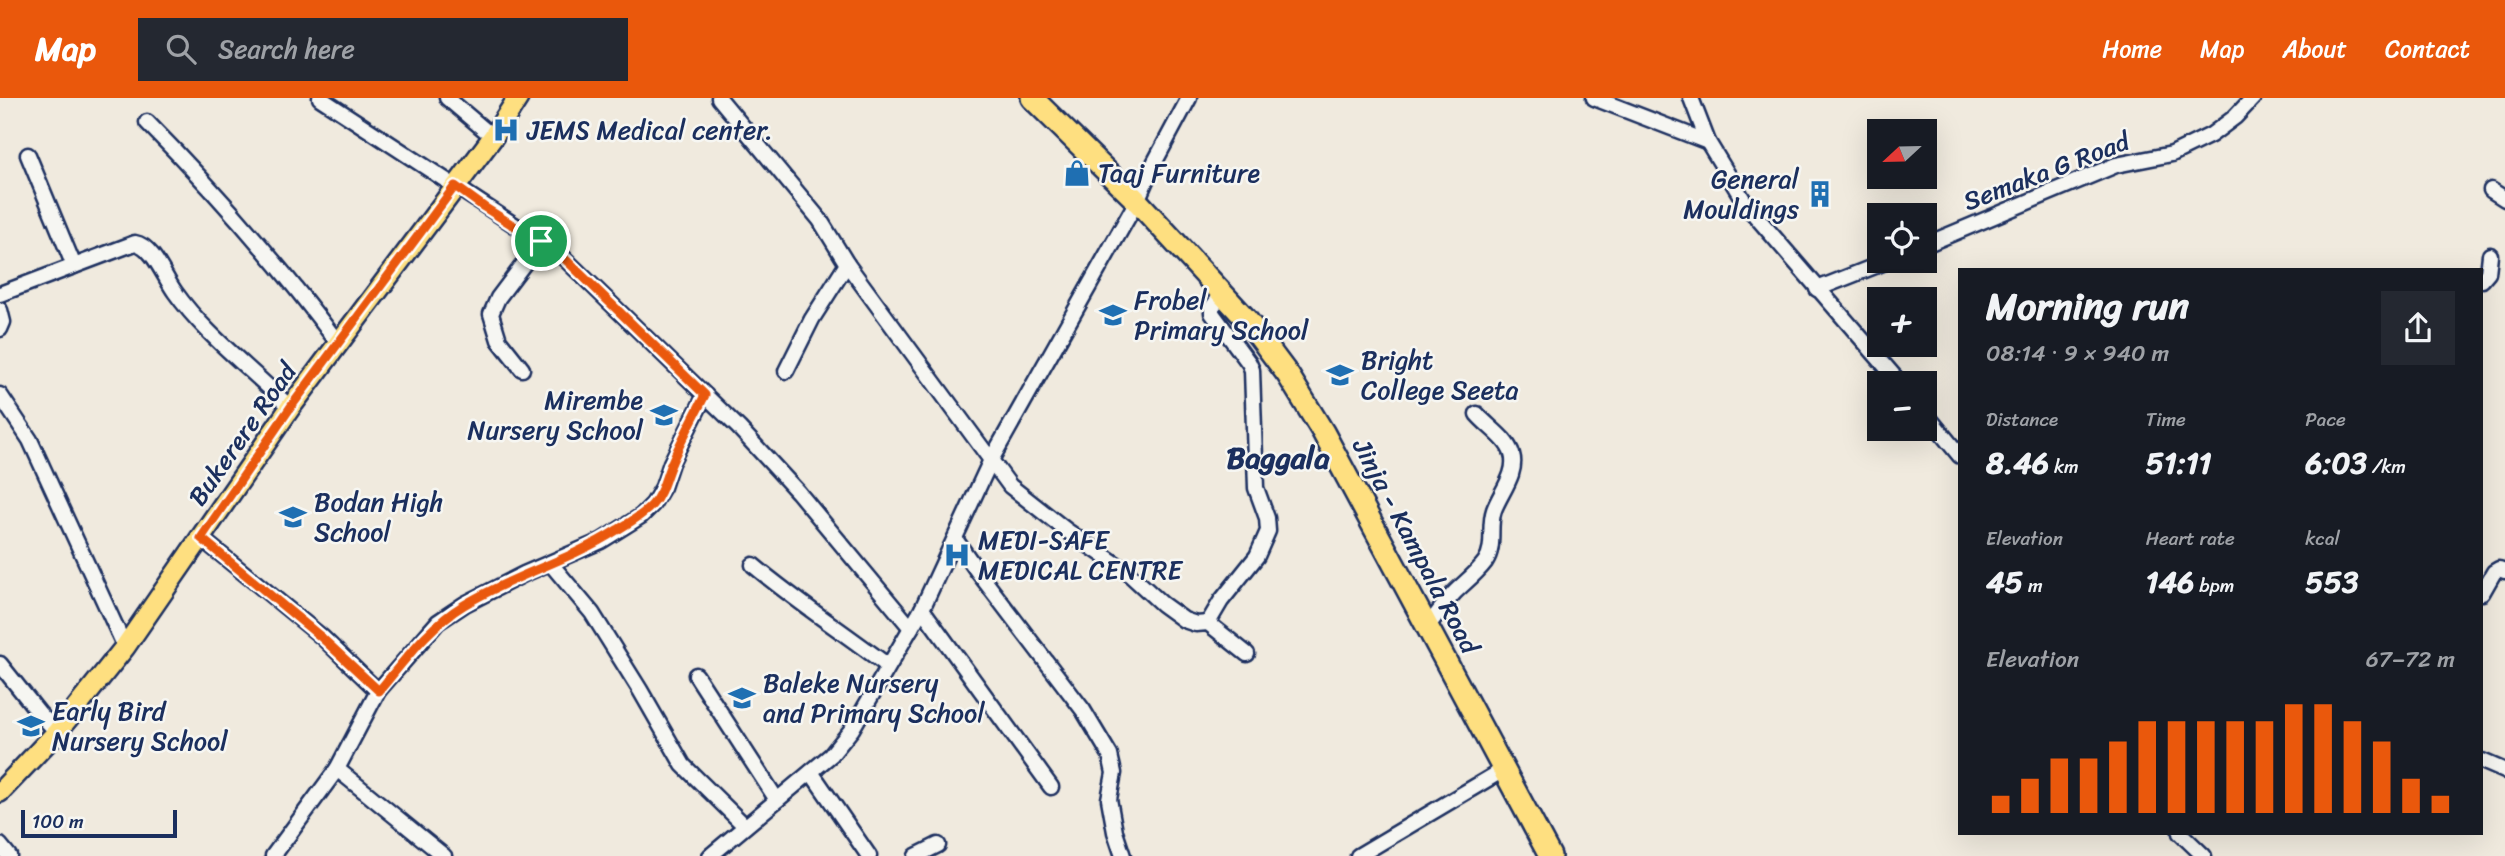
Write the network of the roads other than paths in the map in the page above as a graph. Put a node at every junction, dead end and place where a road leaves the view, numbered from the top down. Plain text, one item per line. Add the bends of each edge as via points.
1 (320, 98) edge
2 (447, 98) edge
3 (517, 98) edge
4 (719, 98) edge
5 (1032, 98) edge
6 (1189, 98) edge
7 (1594, 98) edge
8 (1691, 98) edge
9 (2253, 98) edge
10 (147, 122) dead end
11 (493, 137) junction
12 (1708, 142) junction
13 (28, 155) dead end
14 (455, 186) junction
15 (2491, 190) dead end
16 (2505, 199) edge
17 (1137, 201) junction
18 (1937, 240) edge
19 (541, 241) junction
20 (2490, 255) dead end
21 (847, 264) junction
22 (74, 266) junction
23 (1867, 269) edge
24 (2483, 279) edge
25 (1817, 289) junction
26 (0, 294) edge
27 (1222, 295) junction
28 (0, 310) edge
29 (0, 329) edge
30 (338, 343) junction
31 (522, 369) dead end
32 (786, 370) dead end
33 (1889, 371) edge
34 (705, 395) junction
35 (2, 401) edge
36 (290, 408) junction
37 (1477, 414) dead end
38 (1937, 428) edge
39 (1958, 454) edge
40 (991, 460) junction
41 (201, 538) junction
42 (955, 539) junction
43 (551, 564) junction
44 (753, 565) dead end
45 (2505, 571) edge
46 (2483, 591) edge
47 (922, 609) junction
48 (1208, 623) junction
49 (1427, 627) junction
50 (911, 628) junction
51 (125, 647) junction
52 (1247, 654) dead end
53 (0, 663) edge
54 (888, 666) junction
55 (696, 675) dead end
56 (379, 691) junction
57 (57, 732) junction
58 (2483, 761) edge
59 (337, 769) junction
60 (1503, 770) junction
61 (2505, 771) edge
62 (811, 772) junction
63 (1051, 788) dead end
64 (0, 792) edge
65 (777, 800) junction
66 (745, 827) junction
67 (2185, 844) edge
68 (0, 845) edge
69 (938, 845) dead end
70 (718, 854) edge
71 (9, 856) edge
72 (273, 856) edge
73 (444, 856) edge
74 (869, 856) edge
75 (916, 856) edge
76 (1123, 856) edge
77 (1358, 856) edge
78 (1550, 856) edge
79 (2204, 856) edge

1 - 14 street
2 - 11 street
3 - 11 main road, Bukerere Road
4 - 21 street via 820,220
5 - 17 highway, Jinja - Kampala Road
6 - 17 street
7 - 12 street
8 - 12 street
9 - 18 street, Semaka G Road via 2210,135 2172,154 2116,165
10 - 30 street via 199,176
11 - 14 main road, Bukerere Road
12 - 25 street via 1746,206
13 - 22 street
14 - 19 street
14 - 30 main road, Bukerere Road
15 - 16 street
17 - 27 highway, Jinja - Kampala Road
17 - 40 street
19 - 31 street via 491,314 499,340
19 - 34 street
20 - 24 street
21 - 32 street
21 - 40 street
22 - 26 street
22 - 36 street via 135,243 147,248 198,320
23 - 25 street
25 - 33 street
27 - 48 street via 1212,313 1252,370 1256,488 1268,531 1264,545
27 - 49 highway, Jinja - Kampala Road via 1268,347 1324,432
28 - 29 street via 4,322
30 - 36 main road, Bukerere Road
34 - 43 street via 653,504 601,541
34 - 50 street via 798,492
35 - 51 street via 30,440
36 - 41 main road, Bukerere Road
37 - 49 street via 1512,451 1511,474 1494,510 1490,553
38 - 39 street
40 - 42 street
40 - 48 street via 1010,485 1125,570 1162,604 1184,620
41 - 51 main road, Bukerere Road
41 - 56 street
42 - 47 street
42 - 76 street via 1083,710 1110,755 1114,773 1109,799
43 - 56 street via 496,588 438,622
43 - 66 street via 592,614 683,765
44 - 54 street
45 - 46 street via 2494,572
47 - 50 street
47 - 63 street
48 - 52 street
49 - 60 highway, Jinja - Kampala Road
50 - 54 street
51 - 57 main road, Bukerere Road
53 - 57 street
54 - 62 street via 842,743
55 - 65 street
56 - 59 street
57 - 64 main road, Bukerere Road
58 - 61 street
59 - 72 street
59 - 73 street
60 - 77 street
60 - 78 highway, Jinja - Kampala Road
62 - 65 street
62 - 74 street
65 - 66 street
66 - 70 street
67 - 79 street
68 - 71 street
69 - 75 street

